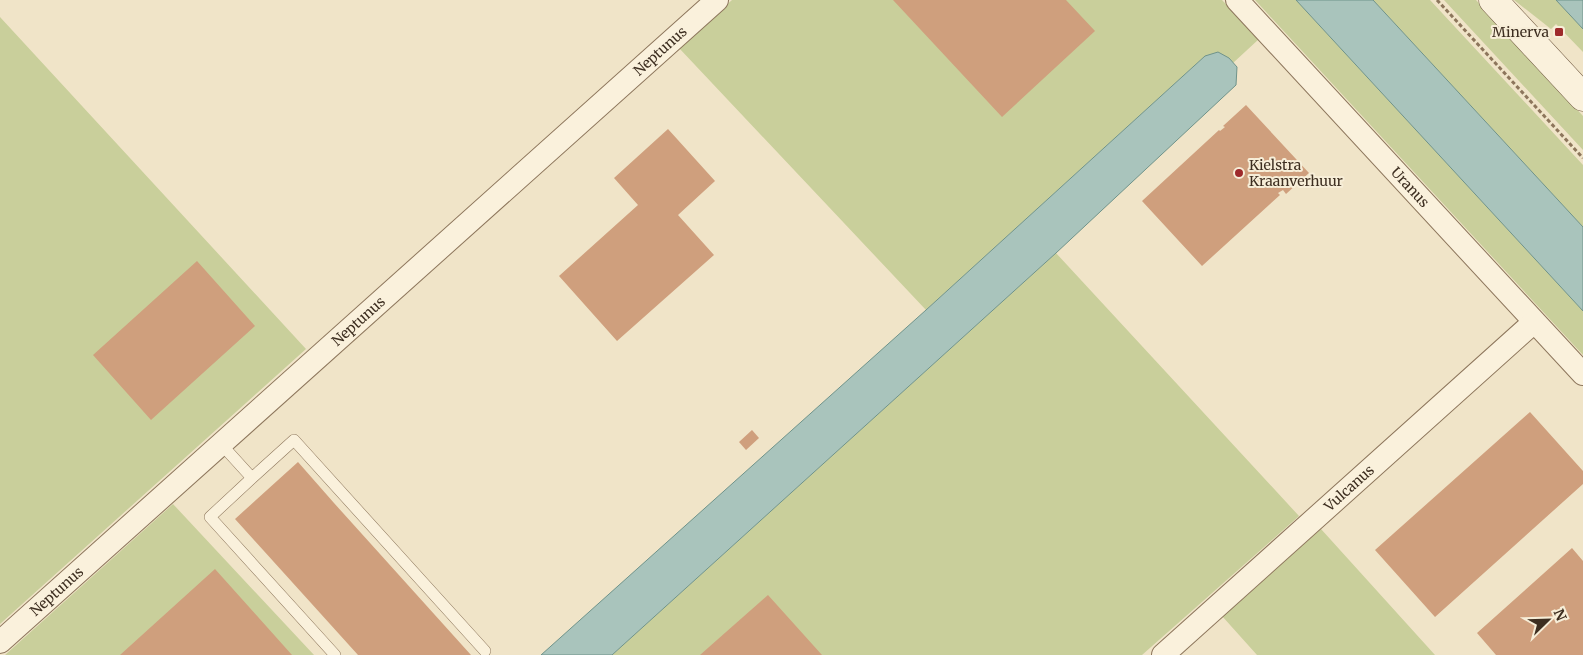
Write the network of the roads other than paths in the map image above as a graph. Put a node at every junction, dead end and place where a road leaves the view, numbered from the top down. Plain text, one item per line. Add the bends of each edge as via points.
1 (717, 0) edge
2 (1237, 0) edge
3 (1493, 0) edge
4 (1583, 97) edge
5 (1534, 322) junction
6 (1583, 374) edge
7 (222, 444) junction
8 (252, 478) junction
9 (0, 642) edge
10 (485, 651) dead end
11 (335, 655) edge
12 (1163, 655) edge

1 - 7 street, Neptunus
2 - 5 street, Uranus
3 - 4 main road
5 - 6 street, Uranus
5 - 12 street, Vulcanus
7 - 8 lane
7 - 9 street, Neptunus
8 - 10 lane via 294,440
8 - 11 lane via 210,517

